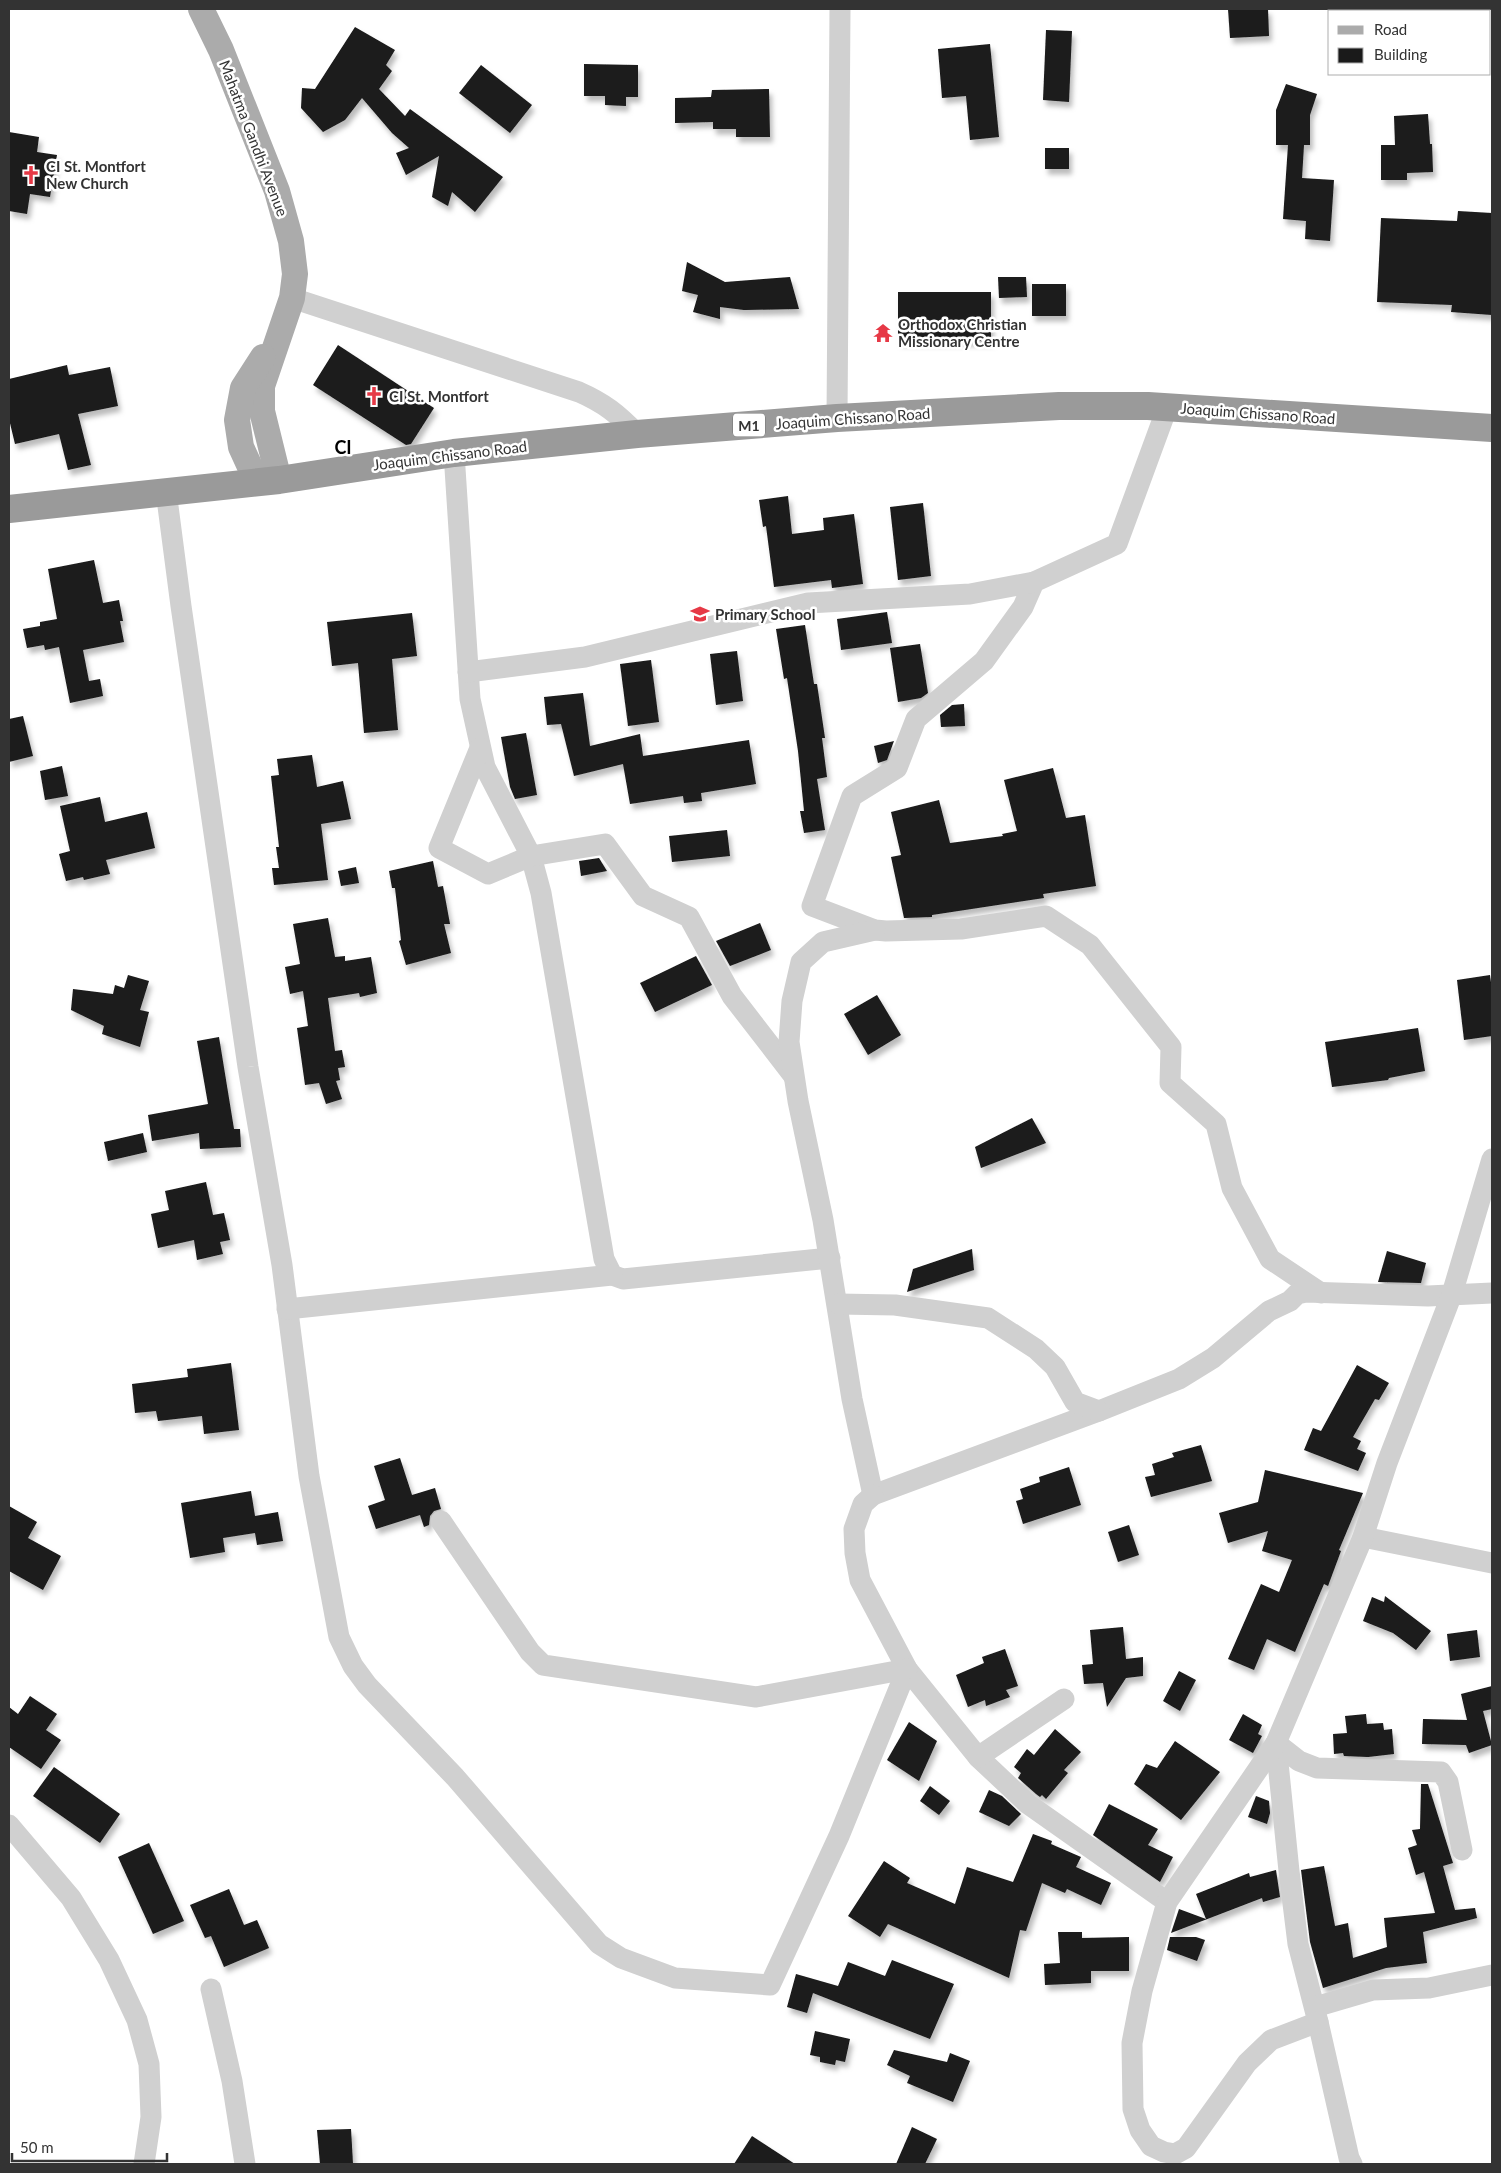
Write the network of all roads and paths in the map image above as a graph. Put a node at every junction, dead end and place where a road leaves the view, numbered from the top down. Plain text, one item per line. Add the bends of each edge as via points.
1 (201, 9) edge
2 (840, 9) edge
3 (292, 298) junction
4 (1167, 408) junction
5 (837, 418) junction
6 (1492, 428) edge
7 (637, 434) junction
8 (454, 453) junction
9 (268, 481) junction
10 (166, 491) junction
11 (9, 509) edge
12 (1034, 582) junction
13 (468, 672) junction
14 (480, 748) junction
15 (530, 856) junction
16 (875, 930) junction
17 (794, 1077) junction
18 (1492, 1159) edge
19 (1488, 1200) edge
20 (830, 1258) junction
21 (612, 1275) junction
22 (1321, 1293) junction
23 (1492, 1293) edge
24 (1452, 1294) junction
25 (838, 1304) junction
26 (287, 1309) junction
27 (1099, 1411) junction
28 (874, 1494) junction
29 (441, 1521) dead end
30 (1363, 1537) junction
31 (1492, 1563) edge
32 (907, 1669) junction
33 (1064, 1699) dead end
34 (1276, 1743) junction
35 (978, 1756) junction
36 (9, 1825) edge
37 (1462, 1850) dead end
38 (1167, 1902) junction
39 (1492, 1975) edge
40 (211, 1989) dead end
41 (1316, 2014) junction
42 (1160, 2157) edge
43 (144, 2164) edge
44 (245, 2164) edge
45 (1352, 2164) edge

1 - 3 main road, Mahatma Gandhi Avenue via 221,50 277,191 291,241 295,274
2 - 5 street
3 - 7 street via 579,392 606,405
3 - 9 main road, Mahatma Gandhi Avenue via 281,329 243,388 237,420 241,448
4 - 5 highway, Joaquim Chissano Road / M1 via 1059,406
4 - 6 highway, Joaquim Chissano Road / M1
4 - 12 street via 1117,544
5 - 7 highway, Joaquim Chissano Road / M1
7 - 8 highway, Joaquim Chissano Road / M1
8 - 9 highway, Joaquim Chissano Road / M1
8 - 13 street
9 - 10 highway, Joaquim Chissano Road / M1
10 - 11 highway, Joaquim Chissano Road / M1
10 - 26 street via 248,1067
12 - 13 street via 970,594 808,603 585,657
12 - 16 street via 1023,607 984,661 916,719 897,768 852,796 812,906
13 - 14 street
14 - 15 street via 485,767
14 - 15 street via 439,848 488,874
15 - 17 street via 605,844 643,896 689,917 732,996
15 - 21 street via 541,893 604,1259
16 - 17 street via 823,942 802,962 792,1001 789,1042
16 - 22 street via 961,928 1046,916 1090,945 1171,1047 1170,1083 1216,1124 1232,1188 1270,1259
17 - 20 street
18 - 19 street
19 - 24 street
20 - 21 street via 624,1279
20 - 25 street
21 - 26 street
22 - 24 street
22 - 27 street via 1297,1294 1269,1311 1213,1358 1179,1378
23 - 24 street
24 - 30 street via 1387,1463
25 - 27 street via 895,1305 988,1318 1036,1348 1055,1367 1075,1402
25 - 28 street via 852,1399
26 - 32 street via 314,1505 339,1637 353,1666 455,1777 600,1944 621,1958 675,1978 770,1985 838,1836
27 - 28 street
28 - 32 street via 863,1504 854,1529 860,1580
29 - 32 street via 530,1652 543,1666 756,1697
30 - 31 street
30 - 34 street
32 - 35 street
33 - 35 street
34 - 37 street via 1299,1761 1317,1768 1441,1772 1448,1782
34 - 38 street
34 - 41 street via 1298,1944
35 - 38 street via 1028,1804
36 - 43 street via 71,1898 109,1960 137,2020 149,2064 151,2117
38 - 42 street via 1142,1991 1132,2043 1133,2109 1140,2130
39 - 41 street via 1429,1988 1373,1990
40 - 44 street via 232,2080
41 - 42 street via 1271,2040 1247,2063 1186,2148
41 - 45 street

